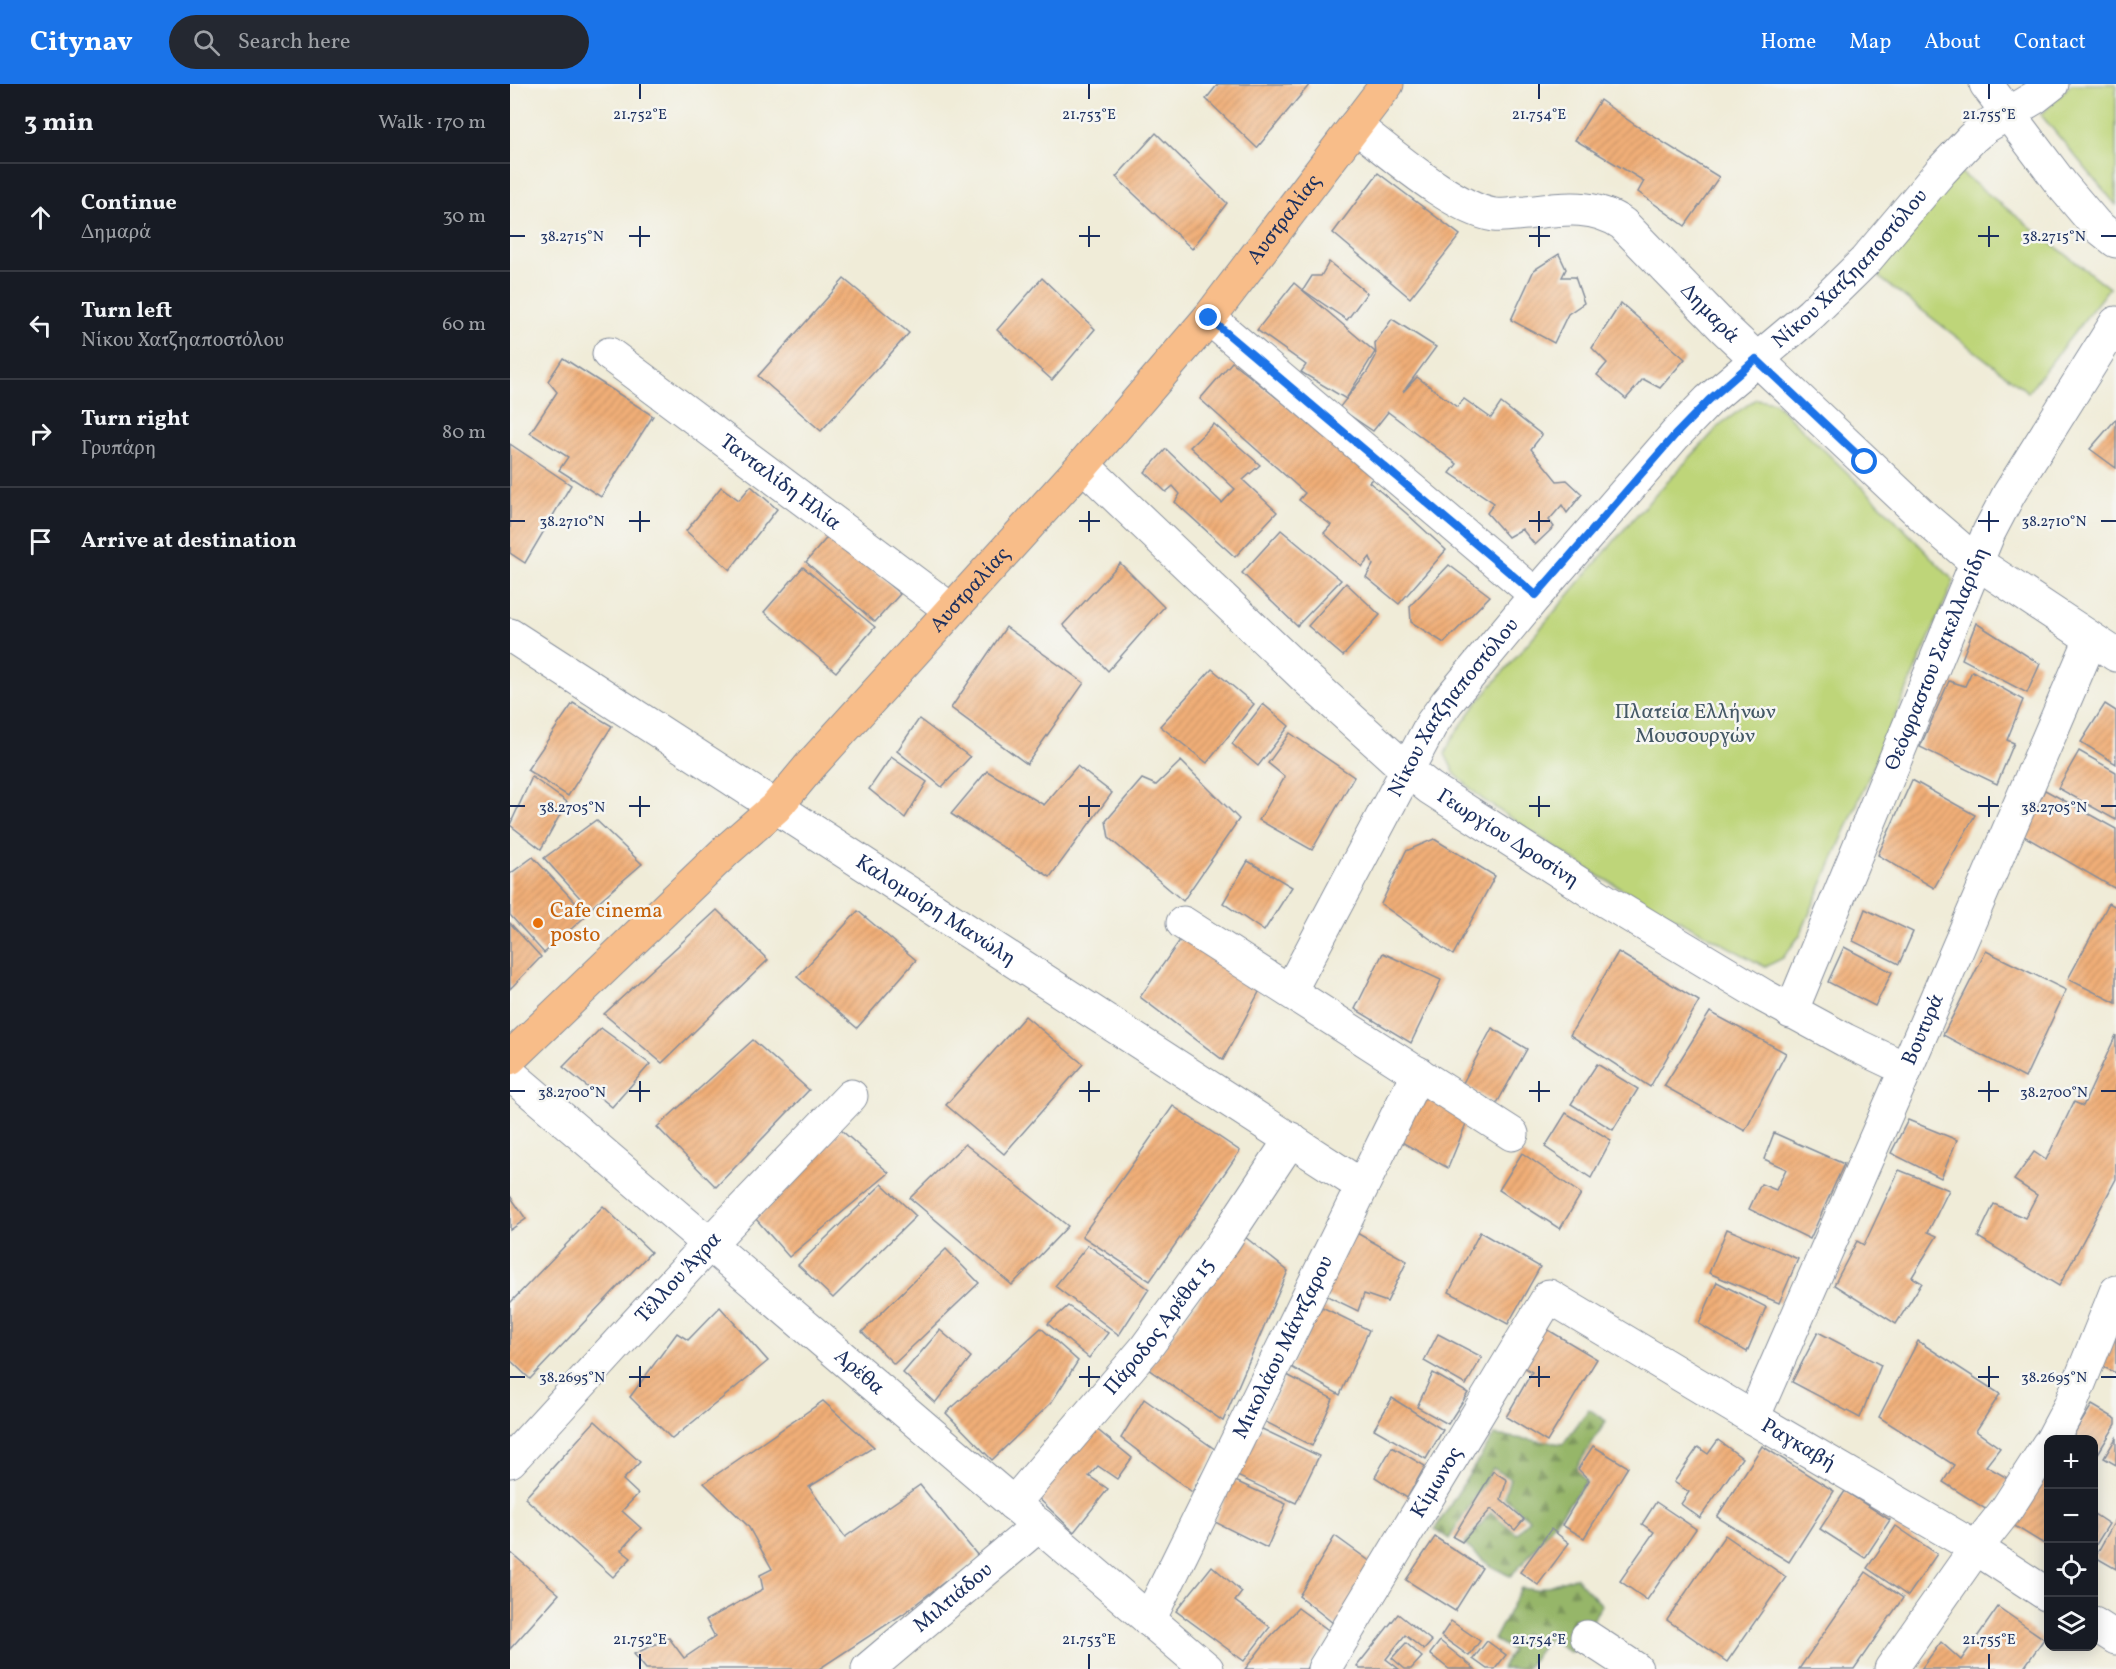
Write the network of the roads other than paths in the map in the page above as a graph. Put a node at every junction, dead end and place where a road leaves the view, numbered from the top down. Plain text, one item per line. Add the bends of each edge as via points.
1 (1387, 84) edge
2 (1986, 84) edge
3 (2052, 84) edge
4 (2008, 112) junction
5 (1355, 126) junction
6 (2116, 241) edge
7 (1209, 318) junction
8 (2116, 323) edge
9 (609, 354) dead end
10 (1756, 359) junction
11 (1083, 465) junction
12 (1976, 562) junction
13 (1536, 595) junction
14 (951, 610) junction
15 (510, 635) edge
16 (2103, 647) edge
17 (1406, 769) junction
18 (776, 807) junction
19 (1184, 923) dead end
20 (1290, 991) junction
21 (1791, 1012) junction
22 (514, 1046) edge
23 (1906, 1069) junction
24 (1418, 1073) junction
25 (510, 1074) edge
26 (851, 1096) dead end
27 (1512, 1134) dead end
28 (1291, 1139) junction
29 (1362, 1186) junction
30 (709, 1244) junction
31 (2116, 1292) edge
32 (1549, 1296) joint
33 (1753, 1418) junction
34 (2055, 1435) edge
35 (2044, 1453) edge
36 (510, 1461) edge
37 (1013, 1504) junction
38 (1039, 1525) junction
39 (1976, 1548) junction
40 (2044, 1591) edge
41 (1149, 1620) junction
42 (2098, 1627) edge
43 (1587, 1637) dead end
44 (2116, 1638) edge
45 (868, 1669) edge
46 (1207, 1669) edge
47 (1324, 1669) edge
48 (1636, 1669) edge
49 (1891, 1669) edge

1 - 5 main road, Αυστραλίας
2 - 4 street
3 - 4 street, Νίκου Χατζηαποστόλου
4 - 6 street via 2062,185 2096,225
4 - 10 street, Νίκου Χατζηαποστόλου via 1972,138 1865,261 1811,314
5 - 7 main road, Αυστραλίας
5 - 10 street, Δημαρά via 1445,193 1482,212 1511,215 1580,209 1611,216 1637,237
7 - 11 main road, Αυστραλίας
7 - 13 street
8 - 12 street, Θεόφραστου Σακελλαρίδη via 2009,494
9 - 14 street, Τανταλίδη Ηλία
10 - 12 street, Δημαρά
10 - 13 street, Νίκου Χατζηαποστόλου via 1675,435
11 - 14 main road, Αυστραλίας
11 - 17 street, Γεωργίου Δροσίνη
12 - 16 street, Δημαρά
12 - 21 street, Θεόφραστου Σακελλαρίδη
13 - 17 street, Νίκου Χατζηαποστόλου via 1448,701
14 - 18 main road, Αυστραλίας
15 - 18 street, Καλομοίρη Μανώλη
16 - 23 street, Βουτυρά
17 - 20 street, Νίκου Χατζηαποστόλου
17 - 21 street, Γεωργίου Δροσίνη via 1459,808 1606,901
18 - 22 main road, Αυστραλίας
18 - 28 street, Καλομοίρη Μανώλη
19 - 20 street
20 - 24 street
21 - 23 street, Γεωργίου Δροσίνη
23 - 33 street, Βουτυρά
24 - 27 street
24 - 29 street, Μικολάου Μάντζαρου
25 - 30 street, Αρέθα
26 - 30 street, Τέλλου Άγρα
28 - 29 street, Καλομοίρη Μανώλη
28 - 37 street, Πάροδος Αρέθα 15 via 1145,1349
29 - 41 street, Μικολάου Μάντζαρου
30 - 36 street, Τέλλου Άγρα
30 - 37 street, Αρέθα
31 - 34 street
32 - 33 street, Ραγκαβή
32 - 47 street, Κίμωνος
33 - 39 street, Ραγκαβή
35 - 39 street
37 - 38 street, Αρέθα
38 - 41 street, Αρέθα
38 - 45 street, Μιλτιάδου
39 - 40 street, Ραγκαβή
39 - 49 street
41 - 46 street, Αρέθα
42 - 44 street
43 - 48 street

